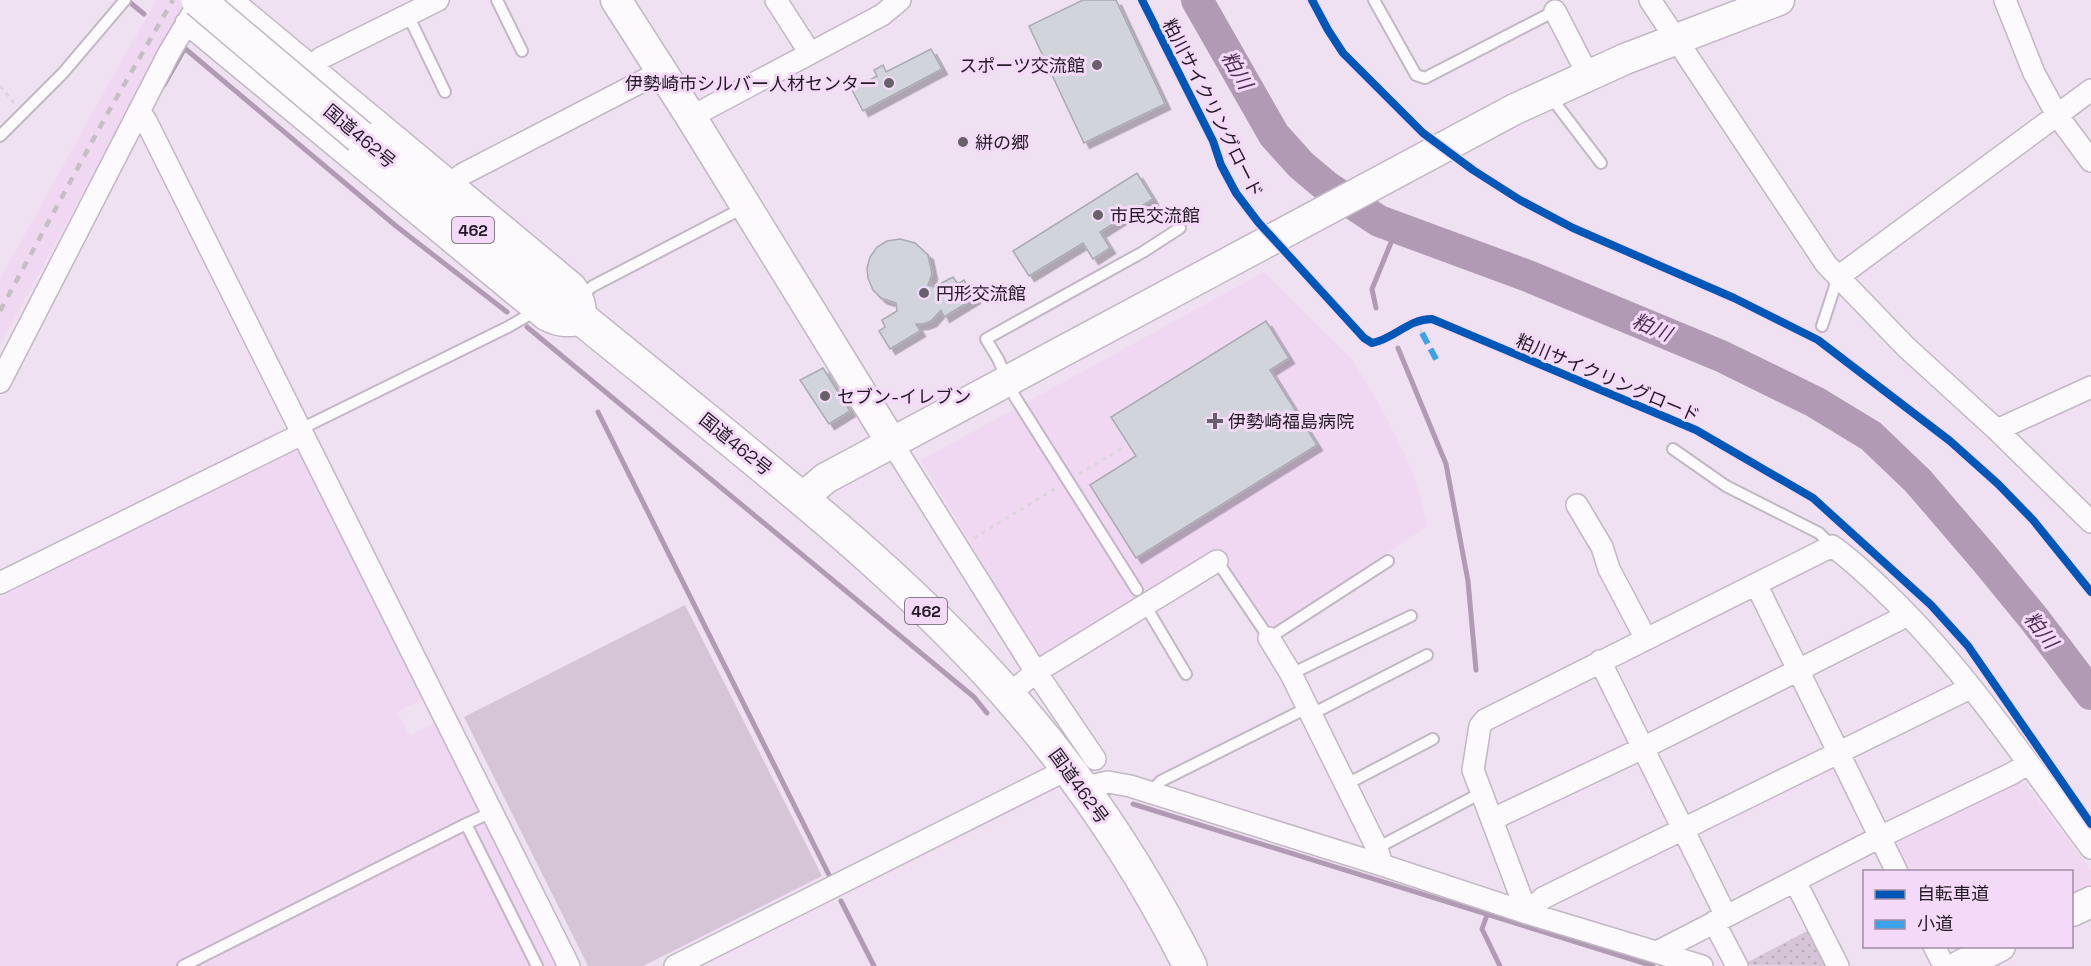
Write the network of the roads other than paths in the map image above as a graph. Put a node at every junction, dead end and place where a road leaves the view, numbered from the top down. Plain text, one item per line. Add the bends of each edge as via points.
1 (232, 0) edge
2 (438, 0) edge
3 (496, 0) edge
4 (616, 0) edge
5 (776, 0) edge
6 (900, 0) edge
7 (1374, 0) edge
8 (1650, 0) edge
9 (1779, 0) edge
10 (2005, 0) edge
11 (122, 4) edge
12 (195, 8) edge
13 (1556, 11) joint
14 (408, 15) junction
15 (1676, 40) junction
16 (522, 51) dead end
17 (810, 52) junction
18 (312, 67) junction
19 (662, 71) junction
20 (1588, 75) junction
21 (2091, 90) edge
22 (445, 92) dead end
23 (1548, 93) junction
24 (139, 111) junction
25 (2057, 115) junction
26 (691, 117) junction
27 (0, 136) edge
28 (2091, 161) edge
29 (1601, 163) dead end
30 (453, 182) junction
31 (746, 206) junction
32 (1180, 228) dead end
33 (1838, 277) junction
34 (584, 309) junction
35 (534, 312) junction
36 (1822, 326) dead end
37 (1008, 381) junction
38 (0, 382) edge
39 (2091, 387) edge
40 (1997, 430) junction
41 (302, 434) junction
42 (892, 443) junction
43 (1673, 449) dead end
44 (802, 498) junction
45 (1577, 505) dead end
46 (2091, 522) edge
47 (1832, 546) junction
48 (1216, 561) joint
49 (1388, 561) dead end
50 (0, 583) edge
51 (1756, 584) junction
52 (1141, 597) junction
53 (1907, 614) junction
54 (1411, 616) dead end
55 (1269, 638) junction
56 (1646, 639) junction
57 (1427, 655) dead end
58 (1600, 661) junction
59 (1798, 670) junction
60 (1036, 672) junction
61 (1186, 674) dead end
62 (1291, 674) junction
63 (1970, 688) junction
64 (1008, 694) junction
65 (1308, 711) junction
66 (1433, 740) dead end
67 (1643, 748) junction
68 (1839, 753) junction
69 (2027, 764) junction
70 (1082, 772) junction
71 (1345, 785) junction
72 (1150, 792) junction
73 (1481, 794) junction
74 (492, 812) junction
75 (1493, 819) junction
76 (466, 824) junction
77 (1683, 829) junction
78 (1880, 837) junction
79 (2091, 848) edge
80 (1379, 857) junction
81 (1896, 870) edge
82 (1795, 881) junction
83 (2091, 902) edge
84 (2073, 911) edge
85 (1527, 913) junction
86 (1720, 919) junction
87 (1935, 948) edge
88 (1996, 948) edge
89 (1656, 952) junction
90 (183, 966) edge
91 (537, 966) edge
92 (569, 966) edge
93 (675, 966) edge
94 (1190, 966) edge
95 (1702, 966) edge
96 (1737, 966) edge
97 (1838, 966) edge
98 (1944, 966) edge
99 (1960, 966) edge

1 - 18 street
2 - 14 street
3 - 16 lane
4 - 19 street
5 - 17 street
6 - 17 street via 882,15
7 - 13 lane via 1416,75 1425,78
8 - 15 street
9 - 15 street
10 - 25 street via 2034,73
11 - 27 lane via 63,73
12 - 24 street
12 - 34 highway, 国道462号 / 462, bridge
12 - 35 street
13 - 20 street
14 - 18 street via 321,58
14 - 22 lane
15 - 20 street
15 - 33 street
17 - 26 street
18 - 30 street
19 - 26 street
19 - 30 street
20 - 23 street
21 - 25 street
23 - 29 lane
23 - 37 street
24 - 38 street
24 - 41 street
25 - 28 street
25 - 33 street
26 - 31 street
30 - 34 street via 574,284
31 - 34 lane via 592,286
31 - 42 street
32 - 37 lane via 986,339
33 - 36 lane
33 - 40 street via 1906,347
34 - 35 street via 570,327 543,320
34 - 44 highway, 国道462号 / 462
35 - 41 lane via 309,425
37 - 42 street
37 - 52 lane
39 - 40 street
40 - 46 street
41 - 50 street
41 - 74 street
42 - 44 street via 826,478
42 - 60 street
43 - 47 lane via 1726,486 1819,533
44 - 64 highway, 国道462号 / 462 via 939,623
45 - 56 street
47 - 51 street
47 - 53 street
48 - 52 street
48 - 55 lane
49 - 55 lane
51 - 56 street
51 - 59 street
52 - 60 street
52 - 61 lane
53 - 59 street
53 - 63 street
54 - 62 lane
55 - 62 street
56 - 58 street
57 - 65 lane
58 - 67 street
58 - 73 street via 1485,720 1480,726 1473,770
59 - 67 street
59 - 68 street
60 - 64 street
60 - 70 street
62 - 65 street
63 - 68 street
63 - 69 street
64 - 70 highway, 国道462号 / 462
65 - 71 street
65 - 72 lane via 1161,781
66 - 71 lane
67 - 75 street
67 - 77 street
68 - 77 street
68 - 78 street
69 - 78 street
69 - 79 street
70 - 72 street via 1098,783 1114,782
70 - 93 street
70 - 94 highway, 国道462号 / 462
71 - 80 street
72 - 80 street
73 - 75 street
73 - 80 lane
74 - 76 lane
74 - 92 street
75 - 85 street
76 - 90 lane
76 - 91 lane
77 - 85 street via 1543,898
77 - 86 street
78 - 81 street
78 - 82 street
80 - 85 street
82 - 86 street
82 - 97 street
83 - 84 street
85 - 89 street
86 - 89 street
86 - 96 street
87 - 98 street
88 - 99 street
89 - 95 street

